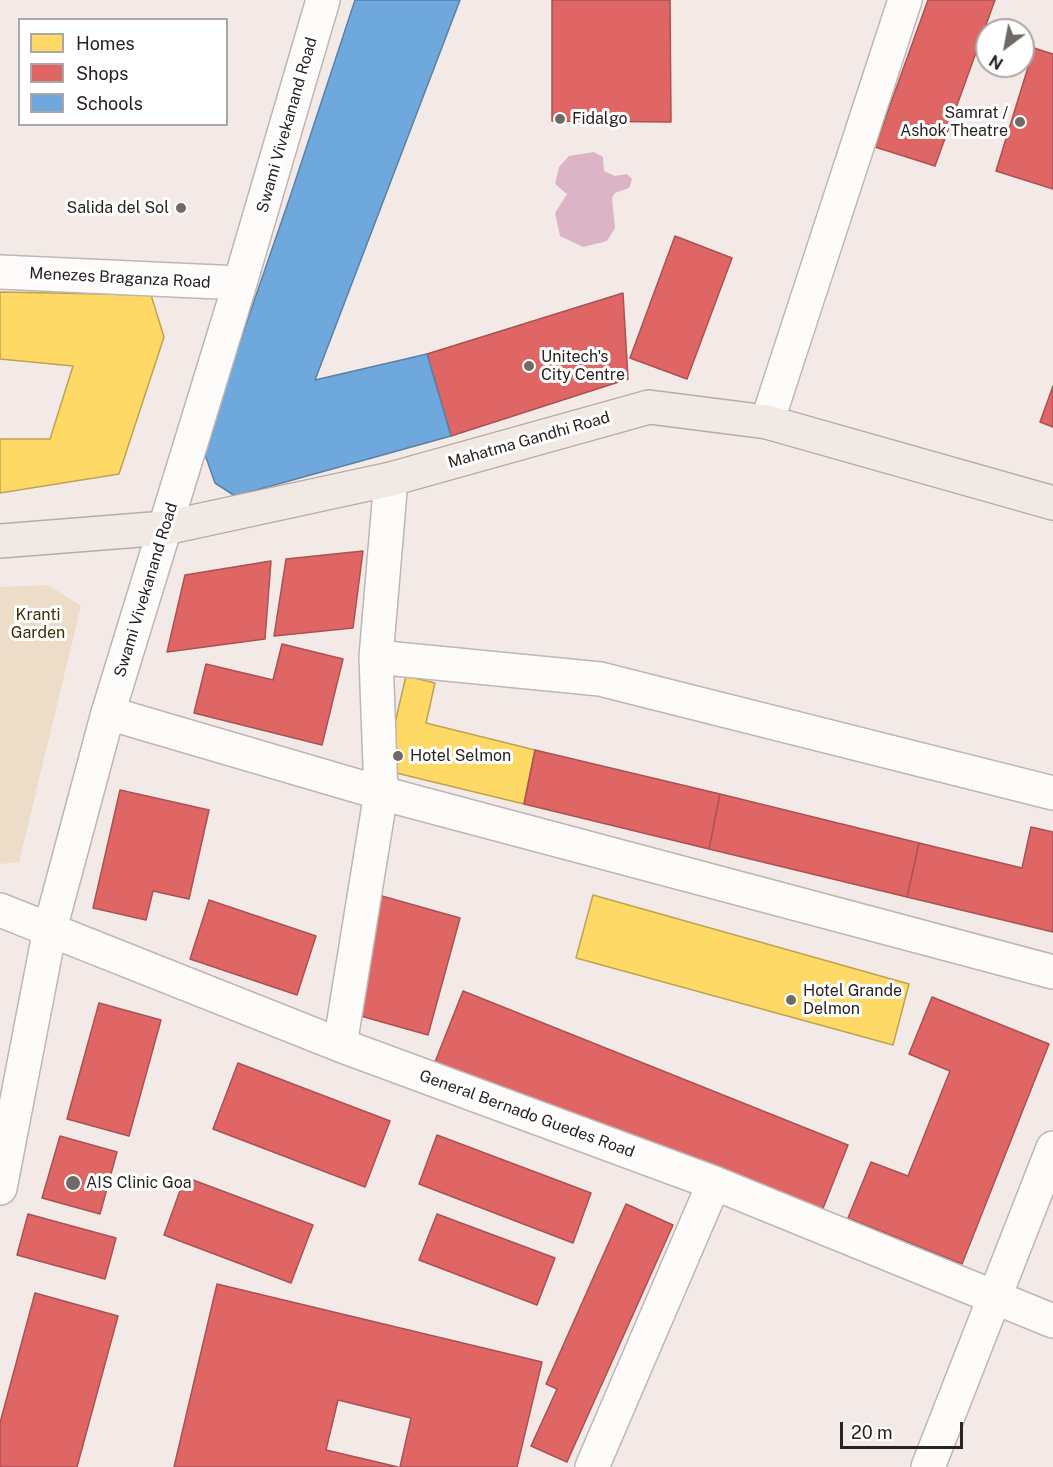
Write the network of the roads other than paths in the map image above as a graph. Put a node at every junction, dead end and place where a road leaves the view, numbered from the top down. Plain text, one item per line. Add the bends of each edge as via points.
1 (323, 0) edge
2 (905, 0) edge
3 (0, 272) edge
4 (240, 283) junction
5 (767, 422) junction
6 (391, 478) junction
7 (1053, 503) edge
8 (165, 528) junction
9 (0, 541) edge
10 (376, 657) junction
11 (108, 713) junction
12 (381, 793) junction
13 (1053, 794) edge
14 (0, 910) edge
15 (50, 929) junction
16 (1053, 972) edge
17 (340, 1045) junction
18 (1053, 1148) edge
19 (714, 1183) junction
20 (0, 1188) edge
21 (994, 1297) junction
22 (1053, 1321) edge
23 (592, 1467) edge
24 (928, 1467) edge

1 - 4 street, Swami Vivekanand Road
2 - 5 street
3 - 4 street, Menezes Braganza Road
4 - 8 street, Swami Vivekanand Road
5 - 6 main road, Mahatma Gandhi Road via 649,407
5 - 7 main road, Mahatma Gandhi Road
6 - 8 main road, Mahatma Gandhi Road
6 - 10 street
8 - 9 main road, Mahatma Gandhi Road
8 - 11 street, Swami Vivekanand Road
10 - 12 street
10 - 13 street via 600,679
11 - 12 street
11 - 15 street, Swami Vivekanand Road
12 - 16 street
12 - 17 street
14 - 15 street, General Bernado Guedes Road
15 - 17 street, General Bernado Guedes Road
15 - 20 street, Swami Vivekanand Road
17 - 19 street, General Bernado Guedes Road
18 - 21 street
19 - 21 street, General Bernado Guedes Road
19 - 23 street
21 - 22 street, General Bernado Guedes Road
21 - 24 street

